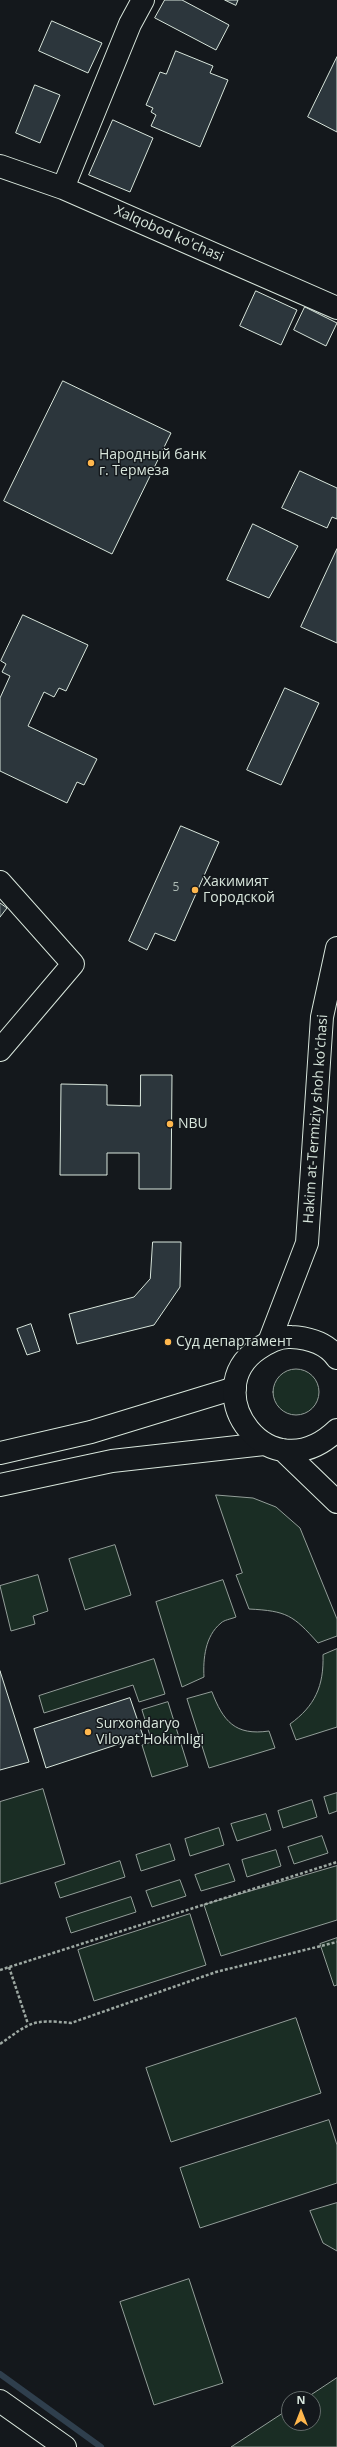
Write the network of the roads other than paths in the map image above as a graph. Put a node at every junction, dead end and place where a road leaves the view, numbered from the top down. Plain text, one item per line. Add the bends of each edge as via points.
1 (142, 0) edge
2 (0, 166) edge
3 (63, 188) junction
4 (337, 308) edge
5 (0, 882) edge
6 (337, 948) edge
7 (0, 1050) edge
8 (269, 1342) junction
9 (337, 1358) edge
10 (235, 1388) junction
11 (337, 1430) edge
12 (274, 1447) junction
13 (0, 1453) edge
14 (0, 1486) edge
15 (337, 1502) edge
16 (0, 2401) edge
17 (65, 2447) edge

1 - 3 street
2 - 3 street, Xalqobod ko'chasi
3 - 4 street, Xalqobod ko'chasi
5 - 7 street via 73,964
6 - 8 street, Hakim at-Termiziy shoh ko'chasi via 322,1017 307,1243
8 - 9 street via 286,1337 304,1338 321,1344
8 - 10 street via 252,1353 244,1363
10 - 12 street via 241,1420 251,1434
10 - 13 street via 91,1432
11 - 12 street via 321,1443 303,1450
12 - 14 street via 112,1461
12 - 15 street
16 - 17 street

